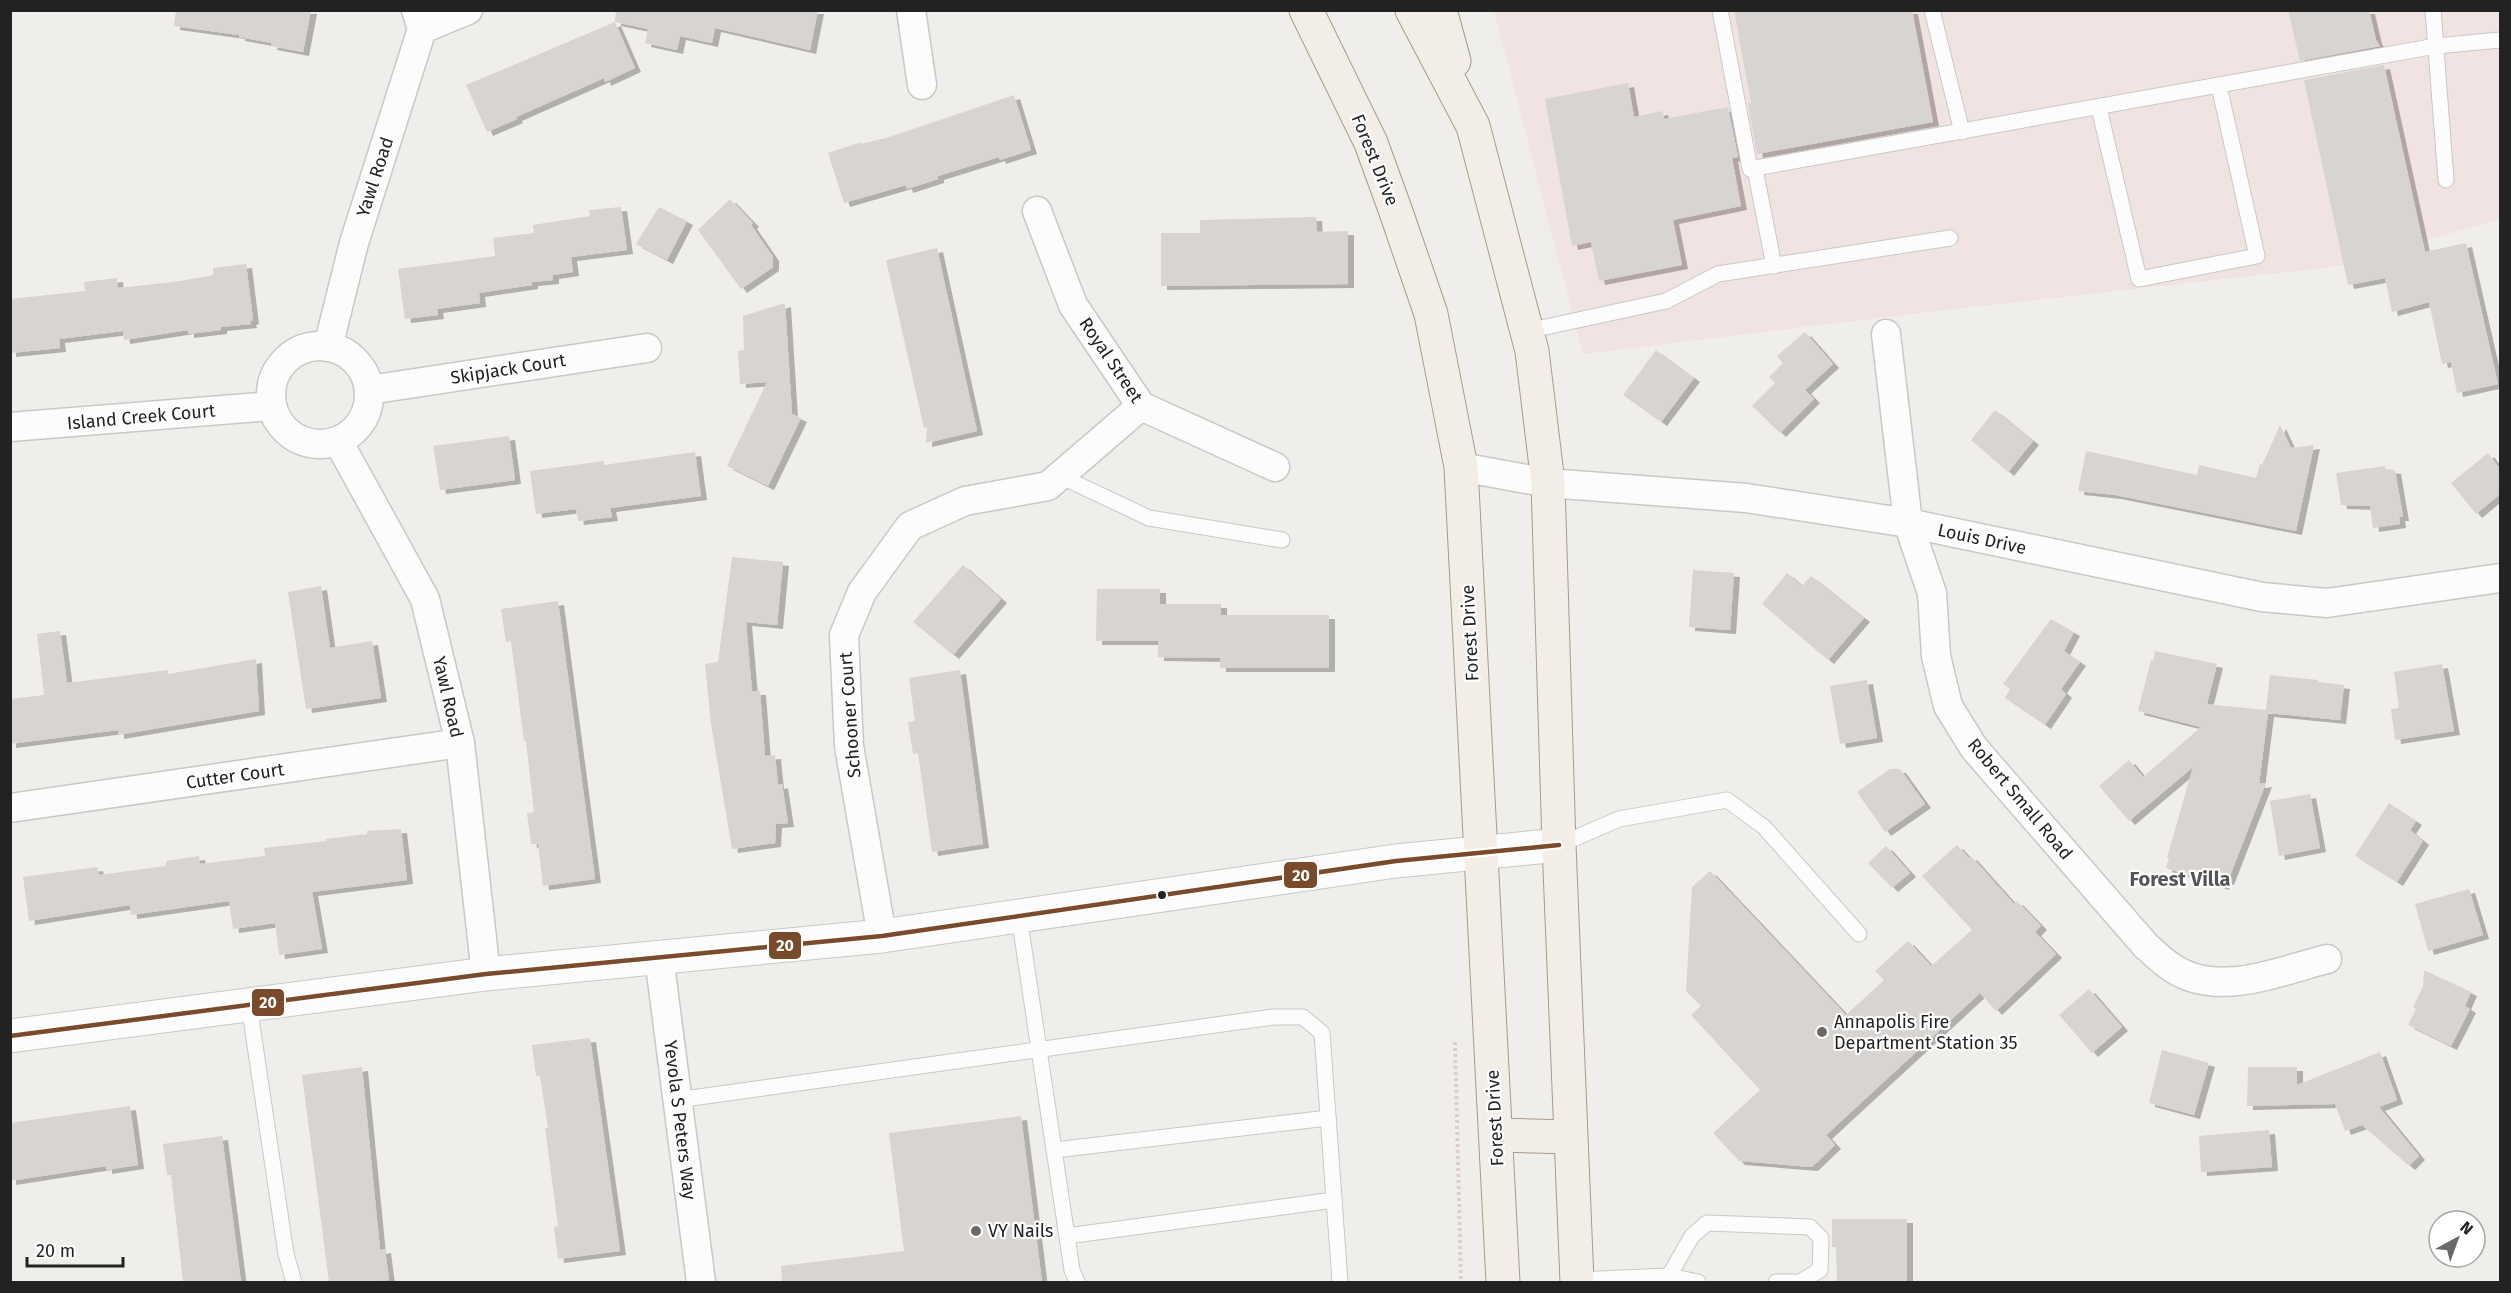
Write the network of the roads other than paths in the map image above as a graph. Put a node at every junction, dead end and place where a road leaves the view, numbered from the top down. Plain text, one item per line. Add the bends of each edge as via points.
1 (468, 10) edge
2 (911, 10) edge
3 (1305, 10) edge
4 (1412, 10) edge
5 (1440, 10) edge
6 (1720, 10) edge
7 (1932, 10) edge
8 (2433, 10) edge
9 (419, 20) edge
10 (2500, 40) edge
11 (2436, 46) junction
12 (922, 85) dead end
13 (2219, 86) junction
14 (2099, 108) junction
15 (1473, 126) junction
16 (1962, 132) junction
17 (1755, 169) junction
18 (2446, 180) dead end
19 (1037, 212) dead end
20 (1950, 238) dead end
21 (1774, 266) junction
22 (1527, 331) junction
23 (1886, 334) dead end
24 (328, 347) junction
25 (647, 348) dead end
26 (369, 390) junction
27 (272, 406) junction
28 (1142, 406) junction
29 (10, 427) edge
30 (338, 441) junction
31 (1275, 467) dead end
32 (1461, 467) junction
33 (1060, 477) junction
34 (1548, 483) junction
35 (1908, 523) junction
36 (1282, 540) dead end
37 (2500, 578) edge
38 (460, 743) junction
39 (10, 808) edge
40 (1559, 845) junction
41 (1481, 852) junction
42 (1019, 916) junction
43 (1858, 934) dead end
44 (882, 936) junction
45 (659, 957) junction
46 (2327, 959) dead end
47 (486, 974) junction
48 (249, 1005) junction
49 (10, 1036) edge
50 (1039, 1048) junction
51 (677, 1100) junction
52 (1328, 1118) junction
53 (1496, 1135) junction
54 (1569, 1137) junction
55 (1054, 1150) junction
56 (1334, 1200) junction
57 (1067, 1236) junction
58 (1669, 1276) junction
59 (1576, 1281) edge
60 (294, 1282) edge
61 (702, 1282) edge
62 (1077, 1282) edge
63 (1340, 1282) edge
64 (1503, 1282) edge
65 (1698, 1282) edge
66 (1776, 1282) edge

1 - 9 street
2 - 12 street
3 - 32 main road, Forest Drive via 1371,143 1431,314
4 - 15 main road
5 - 15 main road
6 - 17 lane via 1750,169
7 - 16 lane
8 - 11 lane
9 - 24 street, Yawl Road
10 - 11 lane
11 - 13 lane
11 - 18 lane
13 - 14 lane
13 - 14 lane via 2257,256 2139,279
14 - 16 lane
15 - 22 main road
16 - 17 lane
17 - 21 lane
19 - 28 street, Royal Street via 1073,305
20 - 21 lane
21 - 22 lane via 1718,274 1666,301
22 - 34 main road via 1533,351
23 - 35 street, Robert Small Road
24 - 26 street via 356,362
24 - 27 street via 312,346 284,361 275,375
25 - 26 street, Skipjack Court
26 - 30 street via 362,421
27 - 29 street, Island Creek Court
27 - 30 street via 279,422 305,442
28 - 31 street, Royal Street
28 - 33 street, Schooner Court
30 - 38 street, Yawl Road via 425,599
32 - 34 street, Louis Drive
32 - 41 main road, Forest Drive
33 - 36 lane via 1149,518
33 - 44 street, Schooner Court via 1048,486 965,501 910,526 862,592 844,635 849,746
34 - 35 street, Louis Drive via 1746,498
34 - 40 main road
35 - 37 street, Louis Drive via 2262,597 2327,603
35 - 46 street, Robert Small Road via 1932,593 1936,656 1948,706 1974,748 2146,946 2172,968 2202,980 2225,983
38 - 39 street, Cutter Court
38 - 47 street, Yawl Road
40 - 41 street
40 - 43 lane via 1619,819 1727,800 1764,827
40 - 54 main road
41 - 42 street
41 - 53 main road, Forest Drive
42 - 44 street
42 - 50 lane
44 - 45 street
45 - 47 street
45 - 51 street, Yevola S Peters Way
47 - 48 street
48 - 49 street
48 - 60 lane via 286,1254
50 - 51 lane
50 - 52 lane via 1273,1017 1303,1017 1322,1033
50 - 55 lane
51 - 61 street, Yevola S Peters Way
52 - 55 lane
52 - 56 lane
53 - 54 main road
53 - 64 main road, Forest Drive
54 - 59 main road
55 - 57 lane
56 - 57 lane
56 - 63 lane
57 - 62 lane
58 - 59 lane
58 - 65 lane
58 - 66 lane via 1692,1236 1707,1223 1809,1227 1821,1238 1820,1270 1800,1282

